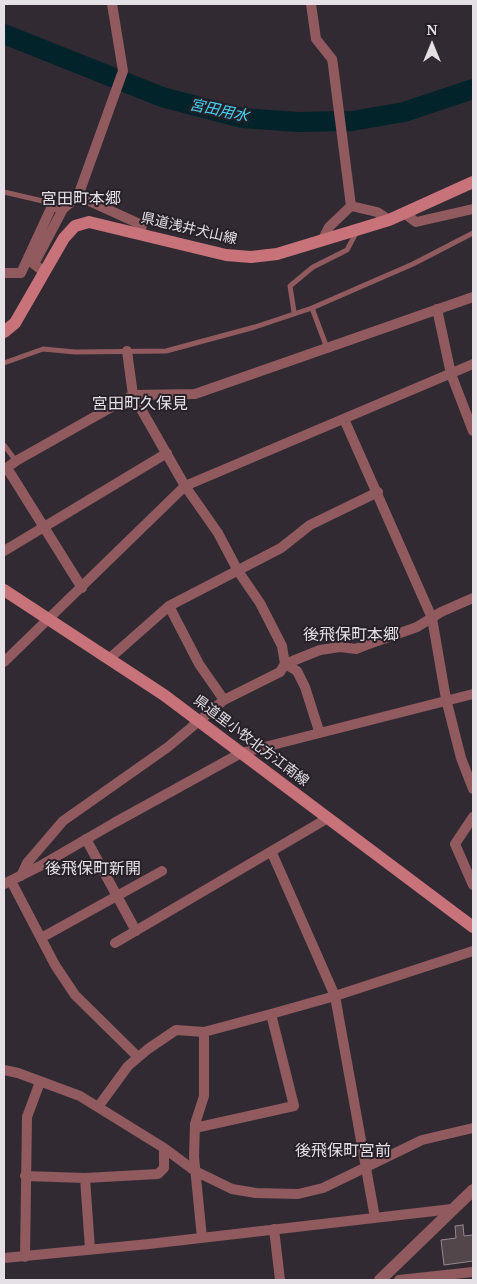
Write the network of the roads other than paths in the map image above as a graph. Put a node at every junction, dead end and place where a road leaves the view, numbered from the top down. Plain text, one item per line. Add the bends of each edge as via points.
1 (112, 4) edge
2 (311, 4) edge
3 (473, 182) edge
4 (4, 192) edge
5 (78, 196) junction
6 (52, 206) junction
7 (351, 206) junction
8 (63, 209) junction
9 (473, 209) edge
10 (404, 213) junction
11 (389, 220) junction
12 (357, 230) junction
13 (140, 233) junction
14 (473, 233) edge
15 (322, 241) junction
16 (44, 272) junction
17 (4, 273) edge
18 (473, 297) edge
19 (312, 308) junction
20 (436, 309) junction
21 (294, 312) junction
22 (4, 332) edge
23 (327, 348) junction
24 (127, 351) junction
25 (4, 364) edge
26 (473, 364) edge
27 (452, 374) junction
28 (133, 395) junction
29 (344, 419) junction
30 (473, 431) edge
31 (4, 445) edge
32 (167, 453) junction
33 (16, 461) junction
34 (6, 469) edge
35 (185, 486) junction
36 (378, 492) junction
37 (44, 527) junction
38 (4, 551) edge
39 (238, 571) junction
40 (82, 588) junction
41 (4, 590) edge
42 (473, 598) edge
43 (169, 606) junction
44 (432, 618) junction
45 (49, 619) junction
46 (110, 658) junction
47 (4, 662) edge
48 (285, 664) junction
49 (473, 694) edge
50 (224, 700) junction
51 (446, 700) junction
52 (201, 722) junction
53 (319, 731) junction
54 (241, 752) junction
55 (473, 788) edge
56 (473, 817) edge
57 (328, 818) junction
58 (86, 839) junction
59 (272, 853) junction
60 (162, 871) dead end
61 (22, 876) junction
62 (7, 883) edge
63 (473, 885) edge
64 (117, 896) junction
65 (473, 927) edge
66 (136, 930) junction
67 (41, 938) junction
68 (115, 943) dead end
69 (473, 951) edge
70 (335, 996) junction
71 (271, 1014) junction
72 (204, 1032) junction
73 (138, 1057) junction
74 (4, 1070) edge
75 (40, 1082) junction
76 (98, 1107) junction
77 (195, 1128) junction
78 (473, 1128) edge
79 (164, 1148) junction
80 (367, 1167) junction
81 (195, 1171) junction
82 (25, 1176) junction
83 (85, 1178) junction
84 (473, 1190) edge
85 (452, 1209) junction
86 (375, 1218) junction
87 (274, 1229) junction
88 (202, 1238) junction
89 (90, 1249) junction
90 (25, 1257) junction
91 (4, 1258) edge
92 (473, 1272) edge
93 (280, 1280) edge
94 (380, 1280) edge
95 (399, 1280) edge

1 - 5 street via 124,66
2 - 7 street via 316,39 332,59
3 - 10 main road, 県道浅井犬山線
4 - 6 lane
5 - 8 street
5 - 13 street via 142,225
6 - 8 street
6 - 17 street via 21,273
7 - 11 street via 377,212
7 - 15 street via 329,228
8 - 16 street via 34,264
9 - 10 street via 416,222
10 - 11 main road, 県道浅井犬山線
11 - 12 main road, 県道浅井犬山線
12 - 15 main road, 県道浅井犬山線
12 - 21 lane via 347,250 313,267 290,286
13 - 15 main road, 県道浅井犬山線 via 226,255 277,254
13 - 16 main road, 県道浅井犬山線 via 89,222 75,226
14 - 19 lane via 413,264
16 - 22 main road, 県道浅井犬山線 via 14,323
18 - 20 street
19 - 21 lane
19 - 23 lane
20 - 23 street
20 - 27 street
21 - 24 lane via 255,327 166,351
23 - 28 street via 195,394
24 - 25 lane via 43,350
24 - 28 street
26 - 27 street
27 - 29 street
27 - 30 street
28 - 32 street
28 - 33 street
29 - 35 street
29 - 36 street
31 - 33 lane
32 - 35 street
32 - 37 street
33 - 34 street
34 - 37 street
35 - 39 street via 218,533
35 - 40 street
36 - 39 street via 310,525 281,548
36 - 44 street
37 - 38 street
37 - 40 street
39 - 43 street
39 - 48 street via 269,620 282,646
40 - 45 street
41 - 45 main road, 県道里小牧北方江南線
42 - 44 street
43 - 46 street
43 - 50 street via 199,664
44 - 48 street via 417,628 356,649 320,650
44 - 51 street
45 - 46 main road, 県道里小牧北方江南線
45 - 47 street
46 - 52 main road, 県道里小牧北方江南線
48 - 50 street via 280,672
48 - 53 street via 297,671
49 - 51 street
50 - 52 street
51 - 53 street
51 - 55 street via 461,758
52 - 54 main road, 県道里小牧北方江南線
52 - 61 street via 63,821 27,863
53 - 54 street
54 - 57 main road, 県道里小牧北方江南線
54 - 58 street
56 - 63 street via 455,844
57 - 59 street
57 - 65 main road, 県道里小牧北方江南線
58 - 61 street
58 - 64 street
59 - 66 street
59 - 70 street
60 - 64 street
61 - 62 street
62 - 67 street
64 - 66 street
64 - 67 street
66 - 68 street
67 - 73 street via 74,995
69 - 70 street
70 - 71 street
70 - 80 street
71 - 72 street
71 - 77 street via 294,1106
72 - 73 street via 176,1030
72 - 77 street via 204,1096
73 - 76 street via 113,1084
74 - 75 street
75 - 76 street via 80,1096
75 - 82 street via 27,1117
76 - 79 street
77 - 81 street
78 - 80 street via 422,1140
79 - 81 street
79 - 83 street via 164,1168 158,1174
80 - 81 street via 323,1188 290,1195 232,1189
80 - 86 street
81 - 88 street
82 - 83 street
82 - 90 street
83 - 89 street
84 - 85 street
85 - 86 street
85 - 94 street
86 - 87 street
87 - 88 street
87 - 93 street
88 - 89 street
89 - 90 street
90 - 91 street
92 - 95 street

